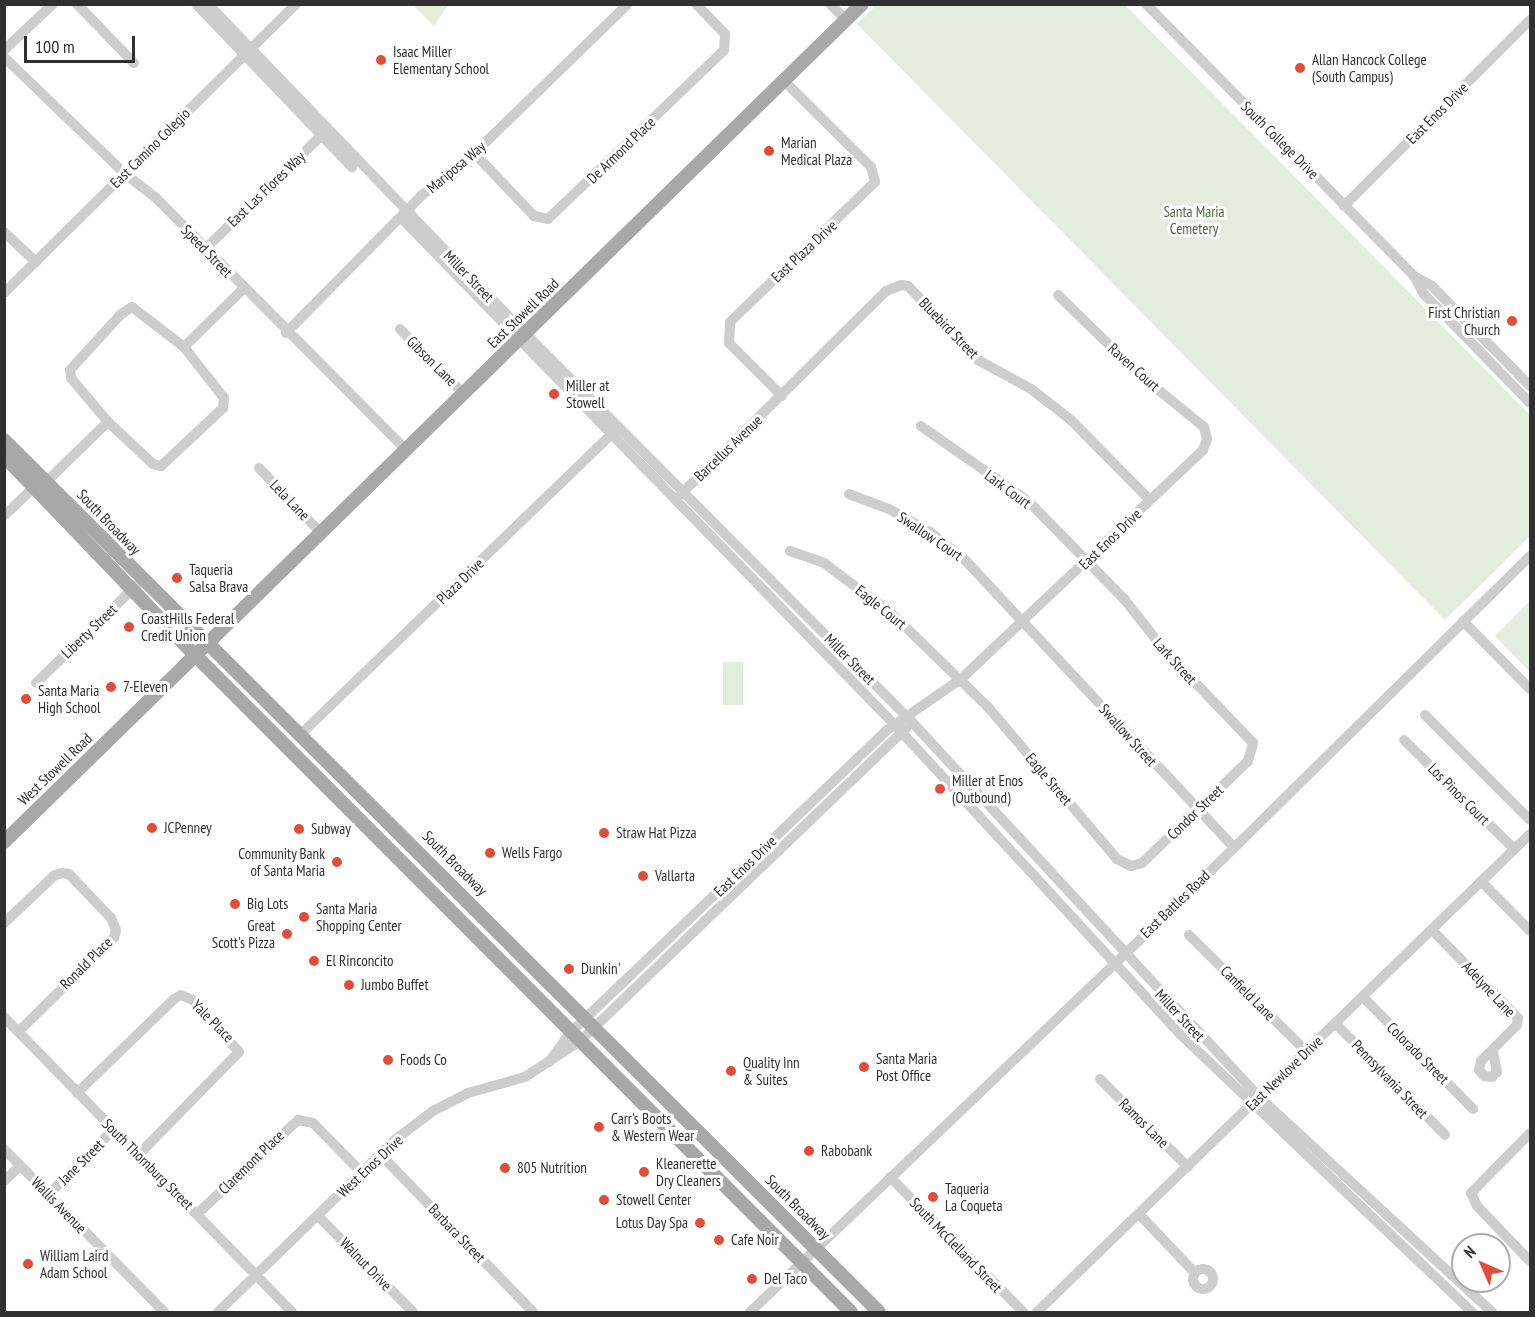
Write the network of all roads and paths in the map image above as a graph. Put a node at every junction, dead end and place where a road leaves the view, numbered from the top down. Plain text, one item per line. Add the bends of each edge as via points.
1 (52, 4) edge
2 (77, 4) edge
3 (196, 4) edge
4 (208, 4) edge
5 (296, 4) edge
6 (628, 4) edge
7 (696, 4) edge
8 (830, 4) edge
9 (862, 4) edge
10 (1146, 4) edge
11 (846, 20) junction
12 (1530, 20) edge
13 (4, 50) edge
14 (247, 52) junction
15 (4, 57) edge
16 (134, 63) dead end
17 (785, 82) junction
18 (324, 132) junction
19 (474, 153) junction
20 (124, 173) junction
21 (1344, 206) junction
22 (403, 215) junction
23 (4, 232) edge
24 (205, 249) junction
25 (36, 262) junction
26 (1414, 276) junction
27 (243, 289) junction
28 (4, 293) edge
29 (1058, 295) dead end
30 (400, 329) dead end
31 (286, 333) junction
32 (521, 337) junction
33 (184, 347) junction
34 (1530, 386) edge
35 (463, 393) junction
36 (782, 396) junction
37 (1530, 403) edge
38 (108, 422) junction
39 (620, 426) junction
40 (921, 426) dead end
41 (611, 434) junction
42 (1207, 439) joint
43 (4, 440) edge
44 (405, 450) junction
45 (4, 456) edge
46 (259, 468) dead end
47 (40, 485) junction
48 (685, 491) junction
49 (849, 494) dead end
50 (1150, 500) junction
51 (675, 501) junction
52 (4, 516) edge
53 (321, 533) junction
54 (790, 551) dead end
55 (1530, 556) edge
56 (1088, 561) junction
57 (137, 584) junction
58 (1025, 619) junction
59 (1463, 621) junction
60 (207, 645) junction
61 (196, 656) junction
62 (960, 679) junction
63 (36, 683) dead end
64 (1530, 689) edge
65 (1425, 716) dead end
66 (908, 718) junction
67 (894, 724) junction
68 (902, 733) junction
69 (300, 735) junction
70 (1404, 740) dead end
71 (1248, 761) joint
72 (1198, 810) junction
73 (1530, 820) edge
74 (1530, 834) edge
75 (4, 842) edge
76 (1234, 847) junction
77 (1514, 849) junction
78 (1142, 863) joint
79 (1481, 881) junction
80 (6, 920) edge
81 (1432, 930) junction
82 (1530, 931) edge
83 (1189, 935) dead end
84 (1123, 954) junction
85 (1114, 964) junction
86 (1363, 997) junction
87 (4, 1017) edge
88 (591, 1022) junction
89 (1335, 1023) junction
90 (19, 1030) junction
91 (576, 1037) junction
92 (1306, 1051) junction
93 (1493, 1051) dead end
94 (1100, 1079) dead end
95 (77, 1093) junction
96 (1255, 1101) junction
97 (1473, 1109) dead end
98 (114, 1129) junction
99 (1530, 1133) edge
100 (1445, 1135) dead end
101 (4, 1149) edge
102 (139, 1154) junction
103 (380, 1154) junction
104 (20, 1166) junction
105 (1188, 1167) junction
106 (361, 1172) junction
107 (890, 1177) junction
108 (4, 1181) edge
109 (48, 1195) junction
110 (196, 1214) junction
111 (1139, 1214) junction
112 (318, 1216) junction
113 (816, 1249) junction
114 (1530, 1260) edge
115 (802, 1263) junction
116 (1195, 1272) dead end
117 (256, 1276) junction
118 (164, 1312) edge
119 (218, 1312) edge
120 (292, 1312) edge
121 (413, 1312) edge
122 (533, 1312) edge
123 (750, 1312) edge
124 (851, 1312) edge
125 (879, 1312) edge
126 (1023, 1312) edge
127 (1037, 1312) edge
128 (1472, 1312) edge
129 (1492, 1312) edge

1 - 13 street
2 - 16 street
3 - 14 street, Miller Street
4 - 14 street, Miller Street
5 - 14 street, East Camino Colegio
6 - 19 street, Mariposa Way
7 - 19 street, De Armond Place via 726,36 724,50 548,219 534,216
8 - 11 street
9 - 11 main road, East Stowell Road
10 - 21 street, South College Drive
11 - 17 main road, East Stowell Road
12 - 21 street, East Enos Drive
14 - 18 street, Miller Street
14 - 20 street, East Camino Colegio
15 - 20 street, Speed Street
17 - 32 main road, East Stowell Road
17 - 36 street, East Plaza Drive via 873,171 873,187 736,316 727,330 729,343
18 - 22 street, Miller Street
18 - 24 street, East Las Flores Way
19 - 22 street, Mariposa Way
20 - 24 street, Speed Street via 156,198
20 - 25 street, East Camino Colegio
21 - 26 street, South College Drive
22 - 31 street, Mariposa Way
22 - 32 street, Miller Street
23 - 25 street
24 - 27 street, Speed Street
25 - 28 street, East Camino Colegio
26 - 34 street, South College Drive via 1432,286
26 - 37 street, South College Drive via 1423,293
27 - 31 street, Speed Street
27 - 33 street
29 - 42 street, Raven Court via 1139,374 1203,427
30 - 35 street, Gibson Lane
31 - 44 street, Speed Street
32 - 35 main road, East Stowell Road
32 - 39 street, Miller Street
32 - 41 street, Miller Street
33 - 38 street via 138,309 128,308 120,315 69,370 71,378
33 - 38 street via 222,393 223,408 161,466 153,464
35 - 44 main road, East Stowell Road
36 - 48 street, Barcellus Avenue
36 - 50 street, Bluebird Street via 886,291 908,286 978,360 1048,401
38 - 47 street
39 - 41 street, Plaza Drive
39 - 48 street, Miller Street
40 - 56 street, Lark Court via 1028,501
41 - 51 street, Miller Street
41 - 69 street, Plaza Drive
42 - 50 street, East Enos Drive via 1203,450
43 - 47 main road, South Broadway
44 - 53 main road, East Stowell Road
45 - 47 main road, South Broadway
46 - 53 street, Lela Lane
47 - 52 street
47 - 57 main road, South Broadway
48 - 51 street, Barcellus Avenue
48 - 66 street, Miller Street
49 - 58 street, Swallow Court via 872,500 930,532
50 - 56 street, East Enos Drive
51 - 67 street, Miller Street
53 - 60 main road, East Stowell Road
54 - 62 street, Eagle Court via 806,554 838,573 892,614
55 - 59 street, East Battles Road
56 - 58 street, East Enos Drive
56 - 71 street, Lark Street via 1165,651 1248,735 1254,747
57 - 60 main road, South Broadway
57 - 61 main road, South Broadway
57 - 63 street, Liberty Street
58 - 62 street, East Enos Drive
58 - 72 street, Swallow Street via 1123,732
59 - 64 street
59 - 76 street, East Battles Road
60 - 61 main road, West Stowell Road
60 - 69 main road, South Broadway
61 - 75 main road, West Stowell Road
61 - 91 main road, South Broadway
62 - 66 street, East Enos Drive
62 - 78 street, Eagle Street via 1118,859 1131,866
65 - 73 street
66 - 67 street, East Enos Drive
66 - 68 street, East Enos Drive
66 - 84 street, Miller Street
67 - 68 street, Miller Street
67 - 88 street, East Enos Drive
68 - 85 street, Miller Street
68 - 88 street, East Enos Drive
69 - 88 main road, South Broadway
70 - 77 street, Los Pinos Court
71 - 72 street, Condor Street
72 - 76 street, Swallow Street
72 - 78 street, Condor Street
74 - 77 street, East Newlove Drive
76 - 84 street, East Battles Road
77 - 79 street, East Newlove Drive
79 - 81 street, East Newlove Drive
79 - 82 street
80 - 90 street, Ronald Place via 62,873 69,874 111,918 116,930 114,938
81 - 86 street, East Newlove Drive
81 - 93 street, Adelyne Lane via 1518,1018 1517,1025
83 - 92 street, Canfield Lane
84 - 85 street, East Battles Road
84 - 96 street, Miller Street
85 - 96 street, Miller Street
85 - 107 street, East Battles Road
86 - 89 street, East Newlove Drive
86 - 97 street, Colorado Street
87 - 90 street, South Thornburg Street
88 - 91 street, East Enos Drive
88 - 113 main road, South Broadway
89 - 92 street, East Newlove Drive
89 - 100 street, Pennsylvania Street
90 - 95 street, South Thornburg Street
91 - 103 street, West Enos Drive via 549,1062 519,1080 446,1103
91 - 115 main road, South Broadway
92 - 96 street, East Newlove Drive
94 - 105 street, Ramos Lane
95 - 98 street, South Thornburg Street
95 - 102 street, Yale Place via 174,999 181,995 193,1000 239,1052
96 - 105 street, East Newlove Drive
96 - 128 street, Miller Street
96 - 129 street, Miller Street
98 - 102 street, South Thornburg Street
98 - 109 street, Jane Street
99 - 114 street via 1472,1193 1477,1206
101 - 104 street, Wallis Avenue
102 - 110 street, South Thornburg Street
103 - 106 street, West Enos Drive
103 - 122 street, Barbara Street
104 - 108 street
104 - 109 street, Wallis Avenue
105 - 111 street, East Newlove Drive
106 - 110 street, Claremont Place via 313,1123 298,1120
106 - 112 street, West Enos Drive
107 - 113 street, East Battles Road
107 - 126 street, South McClelland Street
109 - 118 street, Wallis Avenue
110 - 117 street, South Thornburg Street
111 - 116 street
111 - 127 street, East Newlove Drive
112 - 117 street, West Enos Drive
112 - 121 street, Walnut Drive
113 - 115 street, East Battles Road
113 - 125 main road, South Broadway
115 - 123 street, East Battles Road
115 - 124 main road, South Broadway
117 - 119 street, West Enos Drive
117 - 120 street, South Thornburg Street

